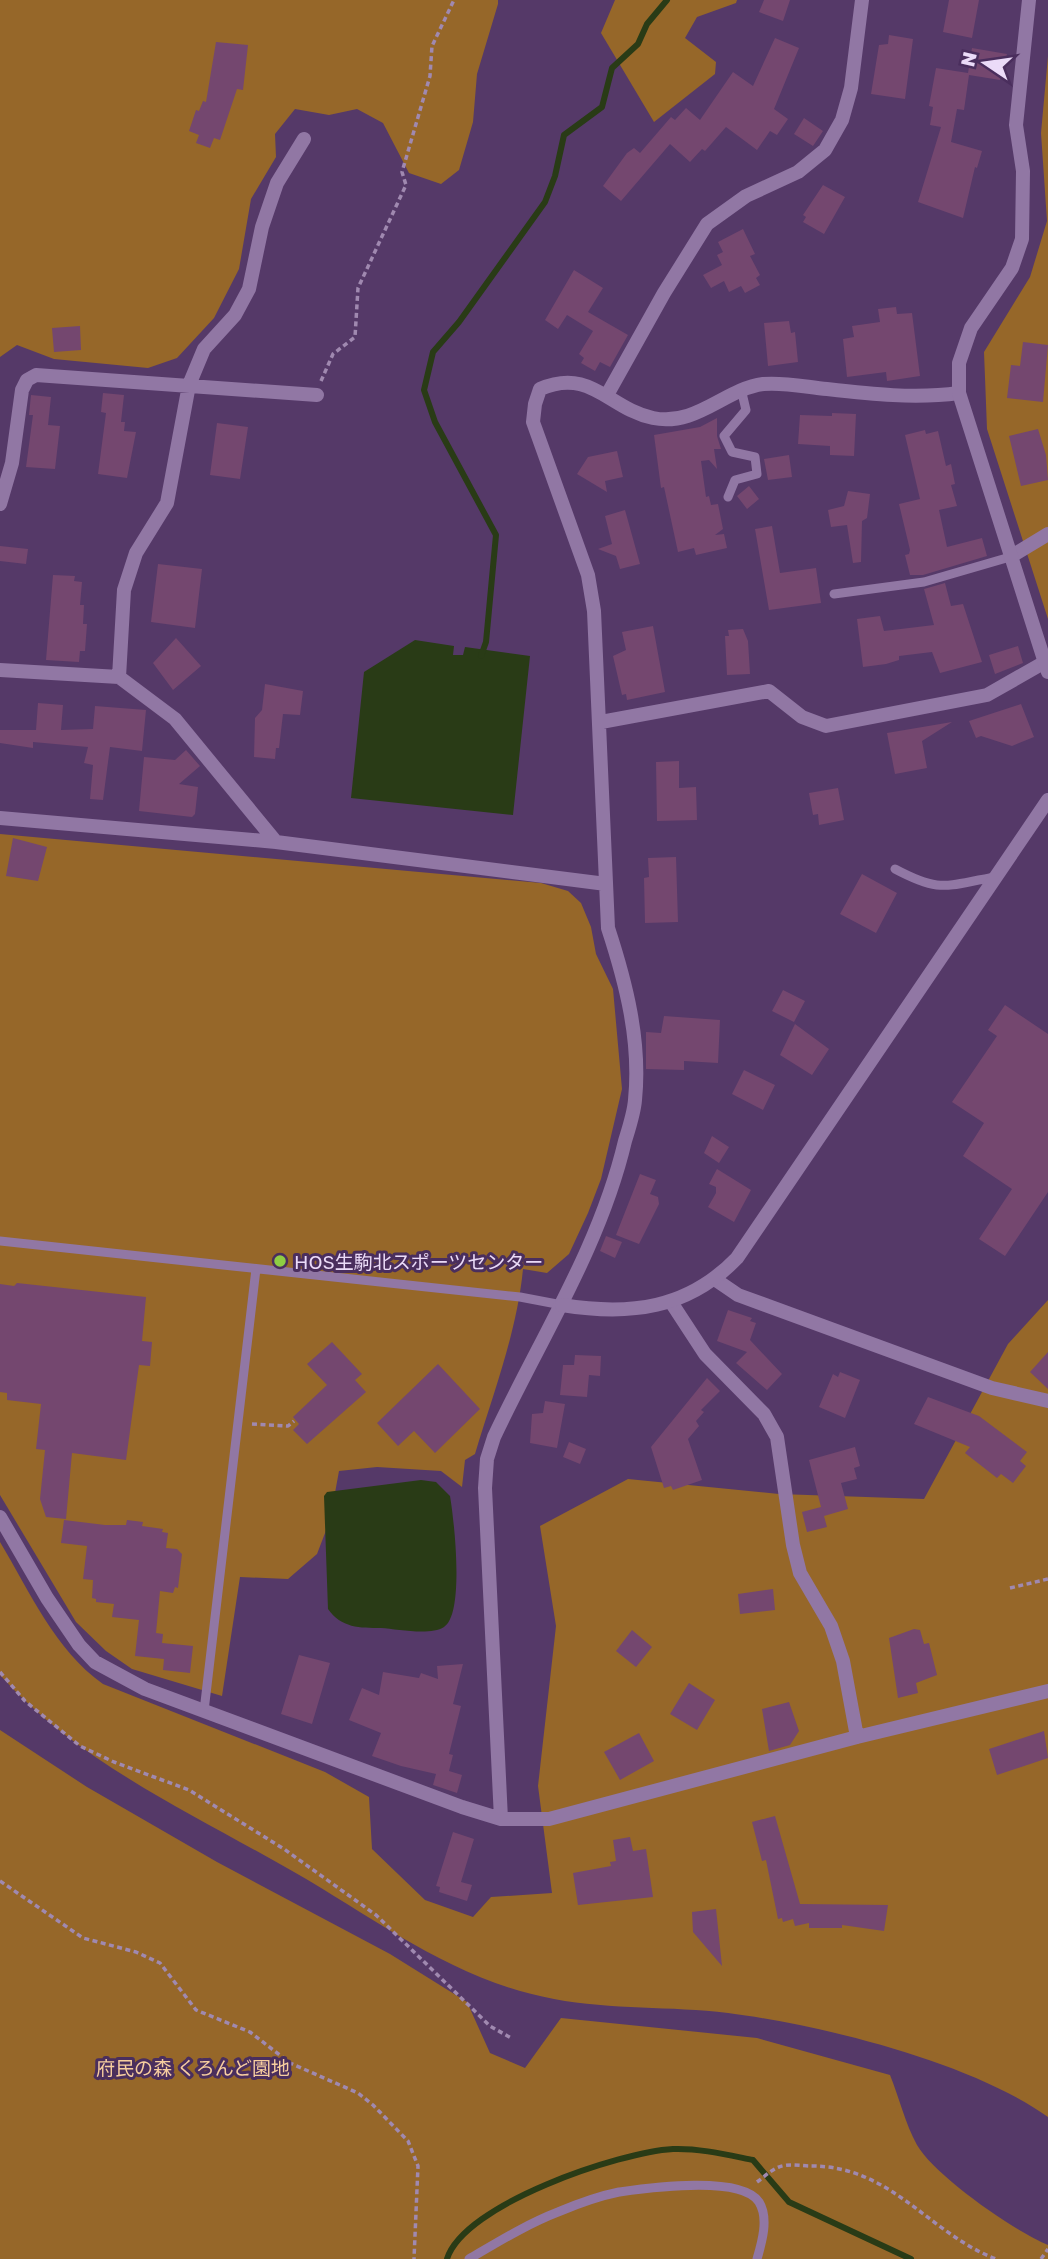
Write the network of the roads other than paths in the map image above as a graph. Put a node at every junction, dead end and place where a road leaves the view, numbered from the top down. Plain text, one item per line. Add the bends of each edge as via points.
1 (862, 0) edge
2 (1029, 0) edge
3 (304, 139) dead end
4 (189, 385) junction
5 (742, 393) junction
6 (959, 393) junction
7 (317, 395) road end
8 (607, 395) junction
9 (728, 497) dead end
10 (0, 504) edge
11 (1048, 534) edge
12 (1010, 558) junction
13 (834, 594) dead end
14 (1046, 667) edge
15 (0, 670) edge
16 (119, 677) junction
17 (601, 722) junction
18 (1048, 800) edge
19 (0, 818) edge
20 (276, 842) junction
21 (895, 869) dead end
22 (998, 877) junction
23 (606, 884) junction
24 (0, 1241) edge
25 (256, 1269) junction
26 (716, 1280) junction
27 (671, 1302) junction
28 (562, 1304) junction
29 (1048, 1401) edge
30 (0, 1517) edge
31 (1048, 1691) edge
32 (204, 1711) junction
33 (857, 1737) junction
34 (501, 1819) junction
35 (469, 2259) edge
36 (757, 2259) edge

1 - 8 street via 851,88 842,120 825,150 798,172 747,196 707,224
2 - 6 street via 1016,125 1023,183 1022,239 1012,268 971,328 959,363
3 - 4 street via 277,183 262,227 250,289 235,315 204,349
4 - 7 street
4 - 10 street via 36,376 27,380
4 - 16 street via 167,503 136,553 124,590
5 - 6 street via 760,384 789,384 930,397
5 - 8 street via 685,418 655,418 630,410
5 - 9 lane via 746,410 724,436 732,452 755,457 757,474 735,480
6 - 12 street
8 - 17 street via 587,385 556,382 540,389 533,422 588,575
11 - 12 street
12 - 13 lane via 924,582
12 - 14 street
14 - 17 street via 987,695 826,726 802,717 769,691
15 - 16 street
16 - 20 street via 175,719
17 - 23 street
18 - 22 street
19 - 20 street
20 - 23 street
21 - 22 lane via 938,888
22 - 26 street via 780,1198
23 - 28 street via 608,928 623,972 634,1029 635,1100 607,1206
24 - 25 lane
25 - 28 lane
25 - 32 lane
26 - 27 street
26 - 29 street via 738,1295 979,1383
27 - 28 street via 622,1311
27 - 33 street via 705,1354 764,1414 777,1437 800,1573 831,1626 843,1661
28 - 34 street via 505,1413 487,1459
30 - 32 street via 47,1598 95,1662 145,1689
31 - 33 street
32 - 34 street
33 - 34 street via 548,1819
35 - 36 lane via 558,2212 618,2192 713,2185 743,2191 758,2201 764,2221

